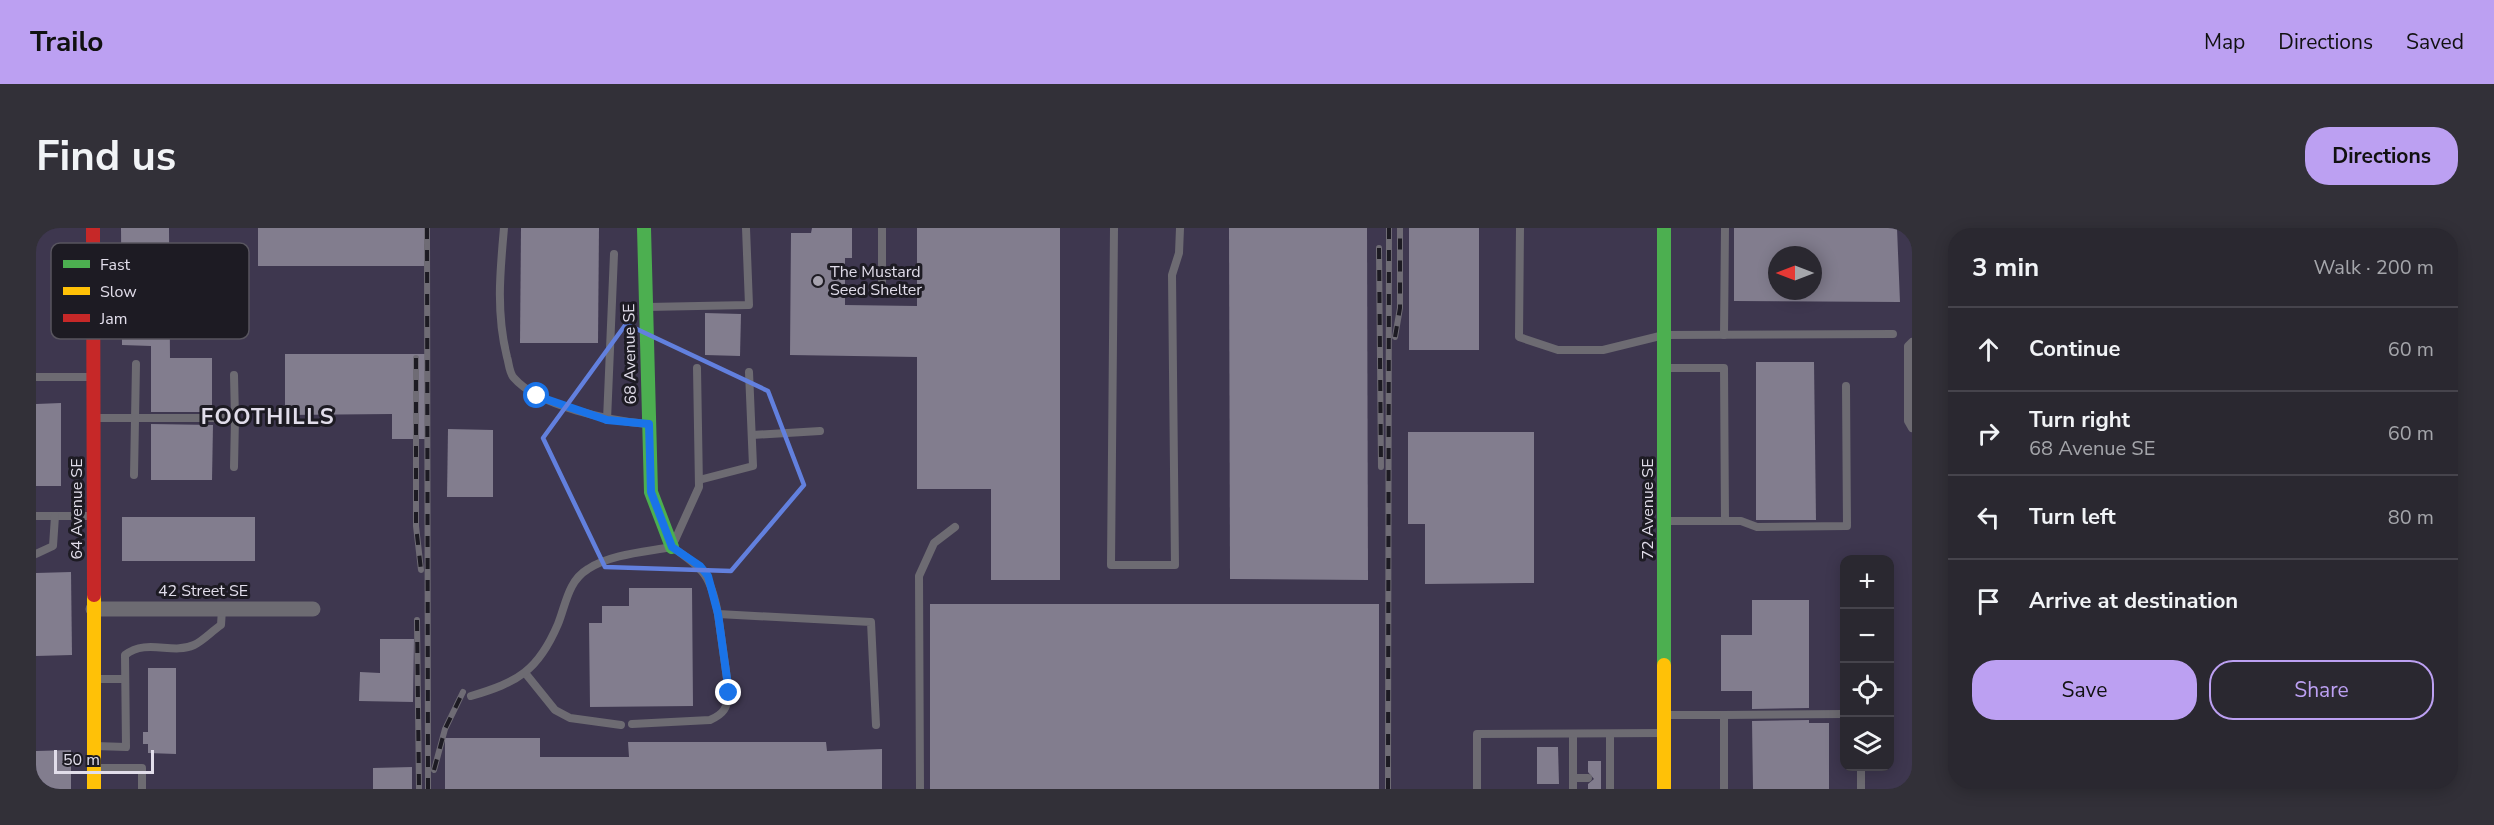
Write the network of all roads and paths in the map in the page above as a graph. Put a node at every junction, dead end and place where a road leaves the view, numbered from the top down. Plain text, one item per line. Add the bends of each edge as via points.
1 (504, 228) edge
2 (644, 228) edge
3 (746, 228) edge
4 (882, 228) edge
5 (1114, 228) edge
6 (1180, 228) edge
7 (1520, 228) edge
8 (1664, 228) edge
9 (1725, 228) edge
10 (614, 254) dead end
11 (882, 288) dead end
12 (646, 307) junction
13 (1893, 333) dead end
14 (1724, 334) junction
15 (1664, 335) junction
16 (93, 339) edge
17 (1912, 342) edge
18 (136, 364) dead end
19 (697, 368) dead end
20 (1664, 368) junction
21 (749, 372) dead end
22 (234, 375) dead end
23 (36, 377) edge
24 (93, 377) junction
25 (1846, 386) dead end
26 (93, 418) junction
27 (135, 418) junction
28 (235, 418) junction
29 (607, 420) junction
30 (649, 424) junction
31 (1912, 428) edge
32 (820, 431) dead end
33 (752, 435) junction
34 (234, 467) dead end
35 (134, 475) dead end
36 (699, 480) junction
37 (36, 516) edge
38 (55, 516) junction
39 (93, 516) junction
40 (1664, 521) junction
41 (1725, 521) junction
42 (955, 527) dead end
43 (672, 547) junction
44 (36, 554) edge
45 (93, 609) junction
46 (222, 609) junction
47 (313, 609) dead end
48 (718, 614) junction
49 (526, 674) junction
50 (93, 679) junction
51 (125, 679) junction
52 (471, 696) dead end
53 (1840, 714) edge
54 (1664, 715) junction
55 (1724, 715) junction
56 (632, 724) dead end
57 (621, 725) dead end
58 (876, 725) dead end
59 (1664, 733) junction
60 (1610, 734) junction
61 (1573, 735) junction
62 (93, 746) junction
63 (93, 768) junction
64 (1861, 771) edge
65 (1573, 778) junction
66 (1588, 778) dead end
67 (94, 789) edge
68 (142, 789) edge
69 (920, 789) edge
70 (1477, 789) edge
71 (1573, 789) edge
72 (1610, 789) edge
73 (1664, 789) edge
74 (1724, 789) edge
75 (1861, 789) edge

1 - 29 lane via 499,299 501,333 512,377 537,396
2 - 12 street, 68 Avenue SE
3 - 12 lane via 749,305
4 - 11 lane
5 - 6 lane via 1111,565 1175,565 1172,275 1179,253
7 - 15 lane via 1519,337 1558,351 1603,350
8 - 15 street, 72 Avenue SE
9 - 14 lane
10 - 29 lane
12 - 30 street, 68 Avenue SE
13 - 14 lane
14 - 15 lane
15 - 20 street, 72 Avenue SE
16 - 24 street, 64 Avenue SE
17 - 31 lane via 1908,346 1908,422
18 - 27 lane
19 - 36 lane
20 - 40 street, 72 Avenue SE
20 - 41 lane via 1724,368
21 - 33 lane
22 - 28 lane
23 - 24 lane
24 - 26 street, 64 Avenue SE
25 - 41 lane via 1847,526 1757,527
26 - 27 lane
26 - 39 street, 64 Avenue SE
27 - 28 lane
27 - 35 lane
28 - 34 lane
29 - 30 lane
30 - 43 street, 68 Avenue SE via 651,492
32 - 33 lane
33 - 36 lane via 753,466
36 - 43 lane
37 - 38 lane
38 - 39 lane
38 - 44 lane via 53,546
39 - 45 street, 64 Avenue SE
40 - 41 lane
40 - 54 street, 72 Avenue SE
42 - 69 lane via 934,543 919,576
43 - 48 lane via 708,576
43 - 49 lane via 598,563 577,577 558,624
45 - 46 street, 42 Street SE
45 - 50 street, 64 Avenue SE
46 - 47 street, 42 Street SE
46 - 51 lane via 221,625 192,646 134,648 125,655
48 - 56 lane via 729,693 722,715 710,720
48 - 58 lane via 871,622
49 - 52 lane via 507,686
49 - 57 lane via 555,710 570,718
50 - 51 lane
50 - 62 street, 64 Avenue SE
51 - 62 lane via 126,747
53 - 55 lane
54 - 55 lane
54 - 59 street, 72 Avenue SE
55 - 74 lane
59 - 60 lane
59 - 73 street, 72 Avenue SE
60 - 61 lane
60 - 72 lane via 1606,778
61 - 65 lane
61 - 70 lane via 1477,734
62 - 63 street, 64 Avenue SE
63 - 67 street, 64 Avenue SE
63 - 68 lane via 142,768
64 - 75 lane
65 - 66 lane
65 - 71 lane

